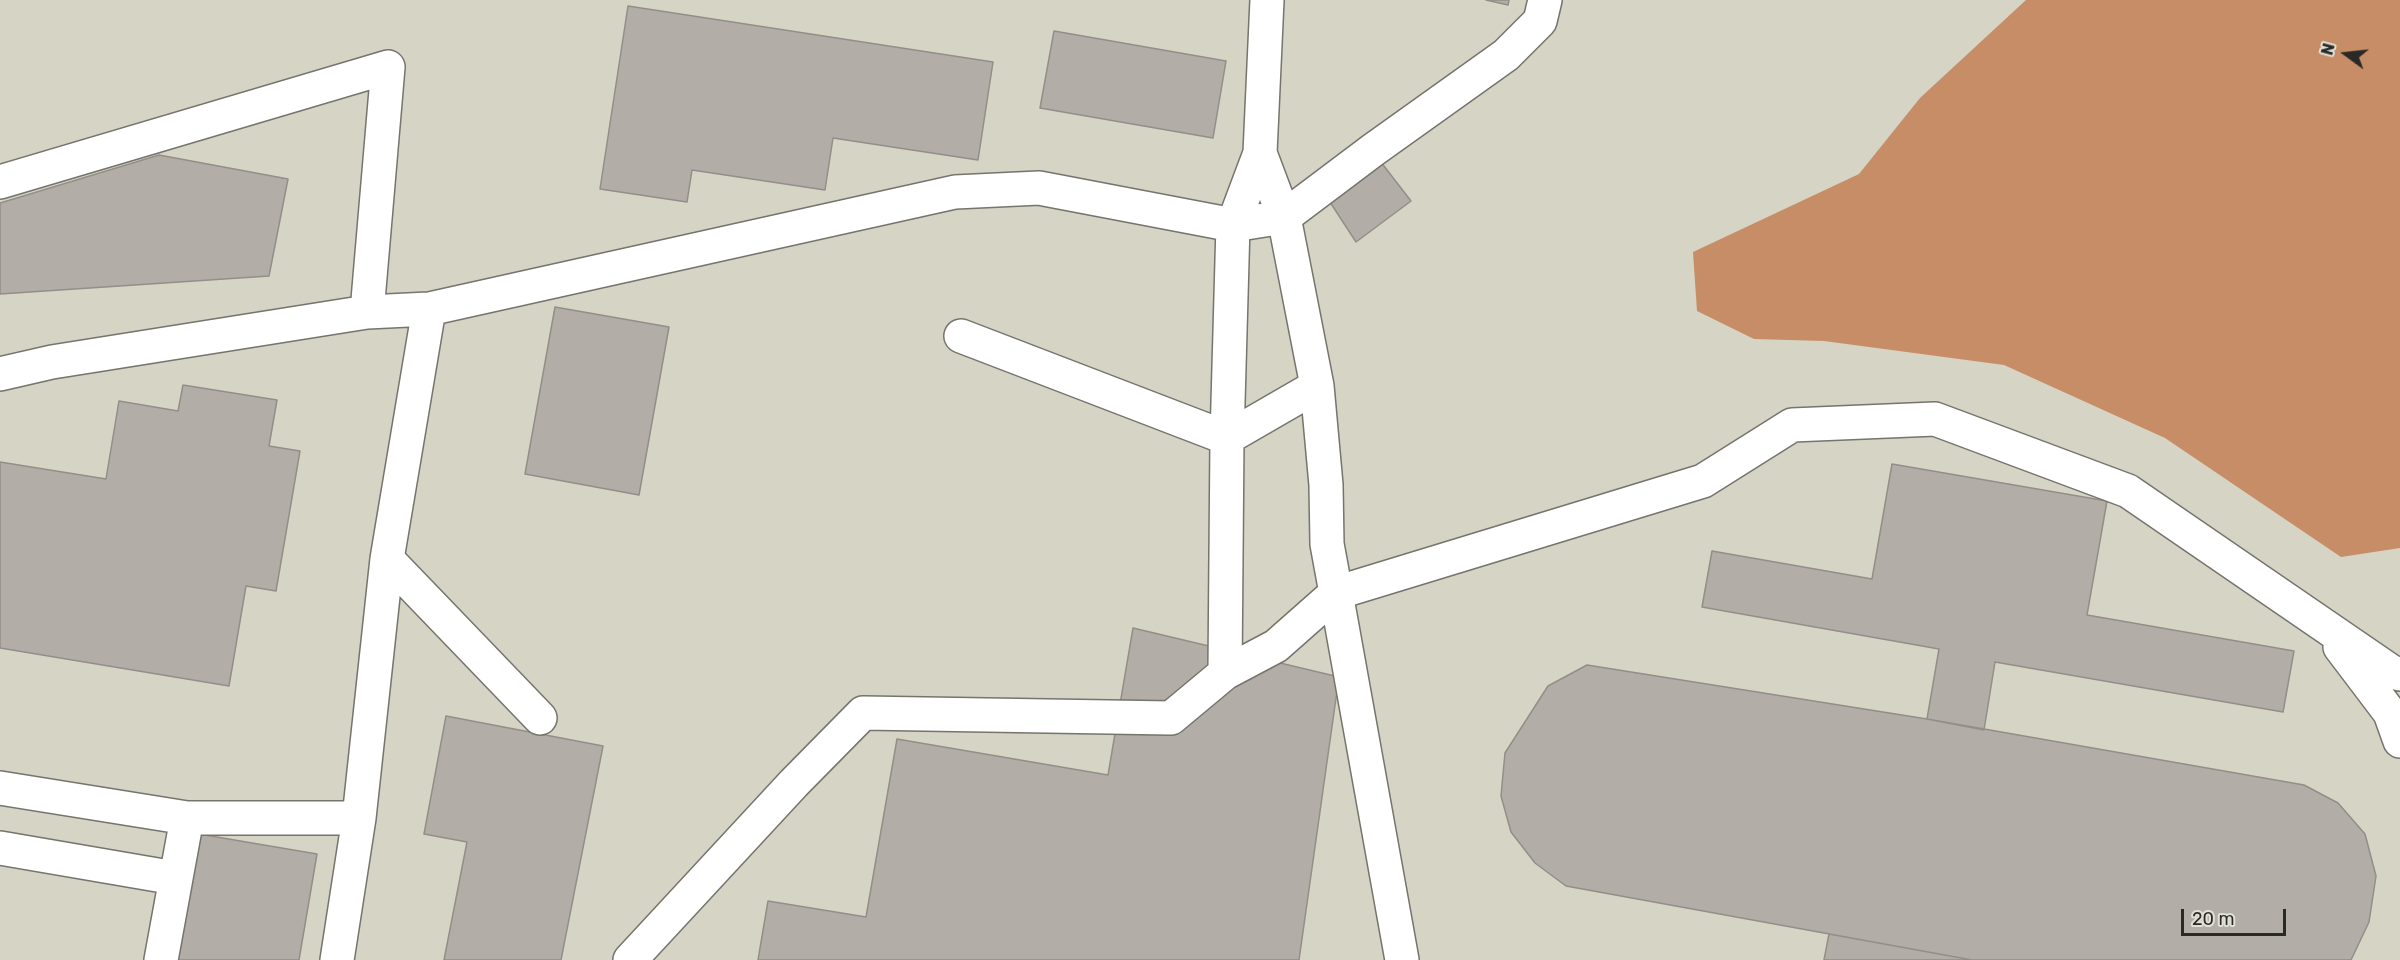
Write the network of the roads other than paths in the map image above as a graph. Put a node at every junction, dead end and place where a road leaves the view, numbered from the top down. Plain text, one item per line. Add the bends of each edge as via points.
1 (1267, 0) edge
2 (1545, 0) edge
3 (1260, 153) junction
4 (0, 182) edge
5 (1284, 217) junction
6 (1233, 225) junction
7 (429, 309) junction
8 (367, 312) junction
9 (961, 336) dead end
10 (0, 374) edge
11 (1317, 386) junction
12 (1227, 438) junction
13 (387, 559) junction
14 (1336, 594) junction
15 (2322, 624) junction
16 (1225, 673) junction
17 (2400, 674) edge
18 (540, 718) dead end
19 (2397, 722) edge
20 (0, 788) edge
21 (187, 818) junction
22 (360, 818) junction
23 (0, 848) edge
24 (175, 878) junction
25 (340, 956) edge
26 (161, 960) edge
27 (630, 960) edge
28 (1402, 960) edge

1 - 3 lane
2 - 5 lane via 1540,21 1506,55
3 - 5 lane
3 - 6 lane
4 - 8 lane via 388,67
5 - 6 lane
5 - 11 lane
6 - 7 lane via 1039,188 956,192
6 - 12 lane
7 - 8 lane
7 - 13 lane
8 - 10 lane via 52,362
9 - 12 lane
11 - 12 lane
11 - 14 lane via 1327,544
12 - 16 lane
13 - 18 lane
13 - 22 lane
14 - 15 lane via 1703,482 1792,425 1935,419 2128,491
14 - 16 lane via 1276,646
14 - 28 lane
15 - 17 lane
15 - 19 lane
16 - 27 lane via 1171,718 863,713
20 - 21 lane
21 - 22 lane
21 - 24 lane
22 - 25 lane
23 - 24 lane
24 - 26 lane

